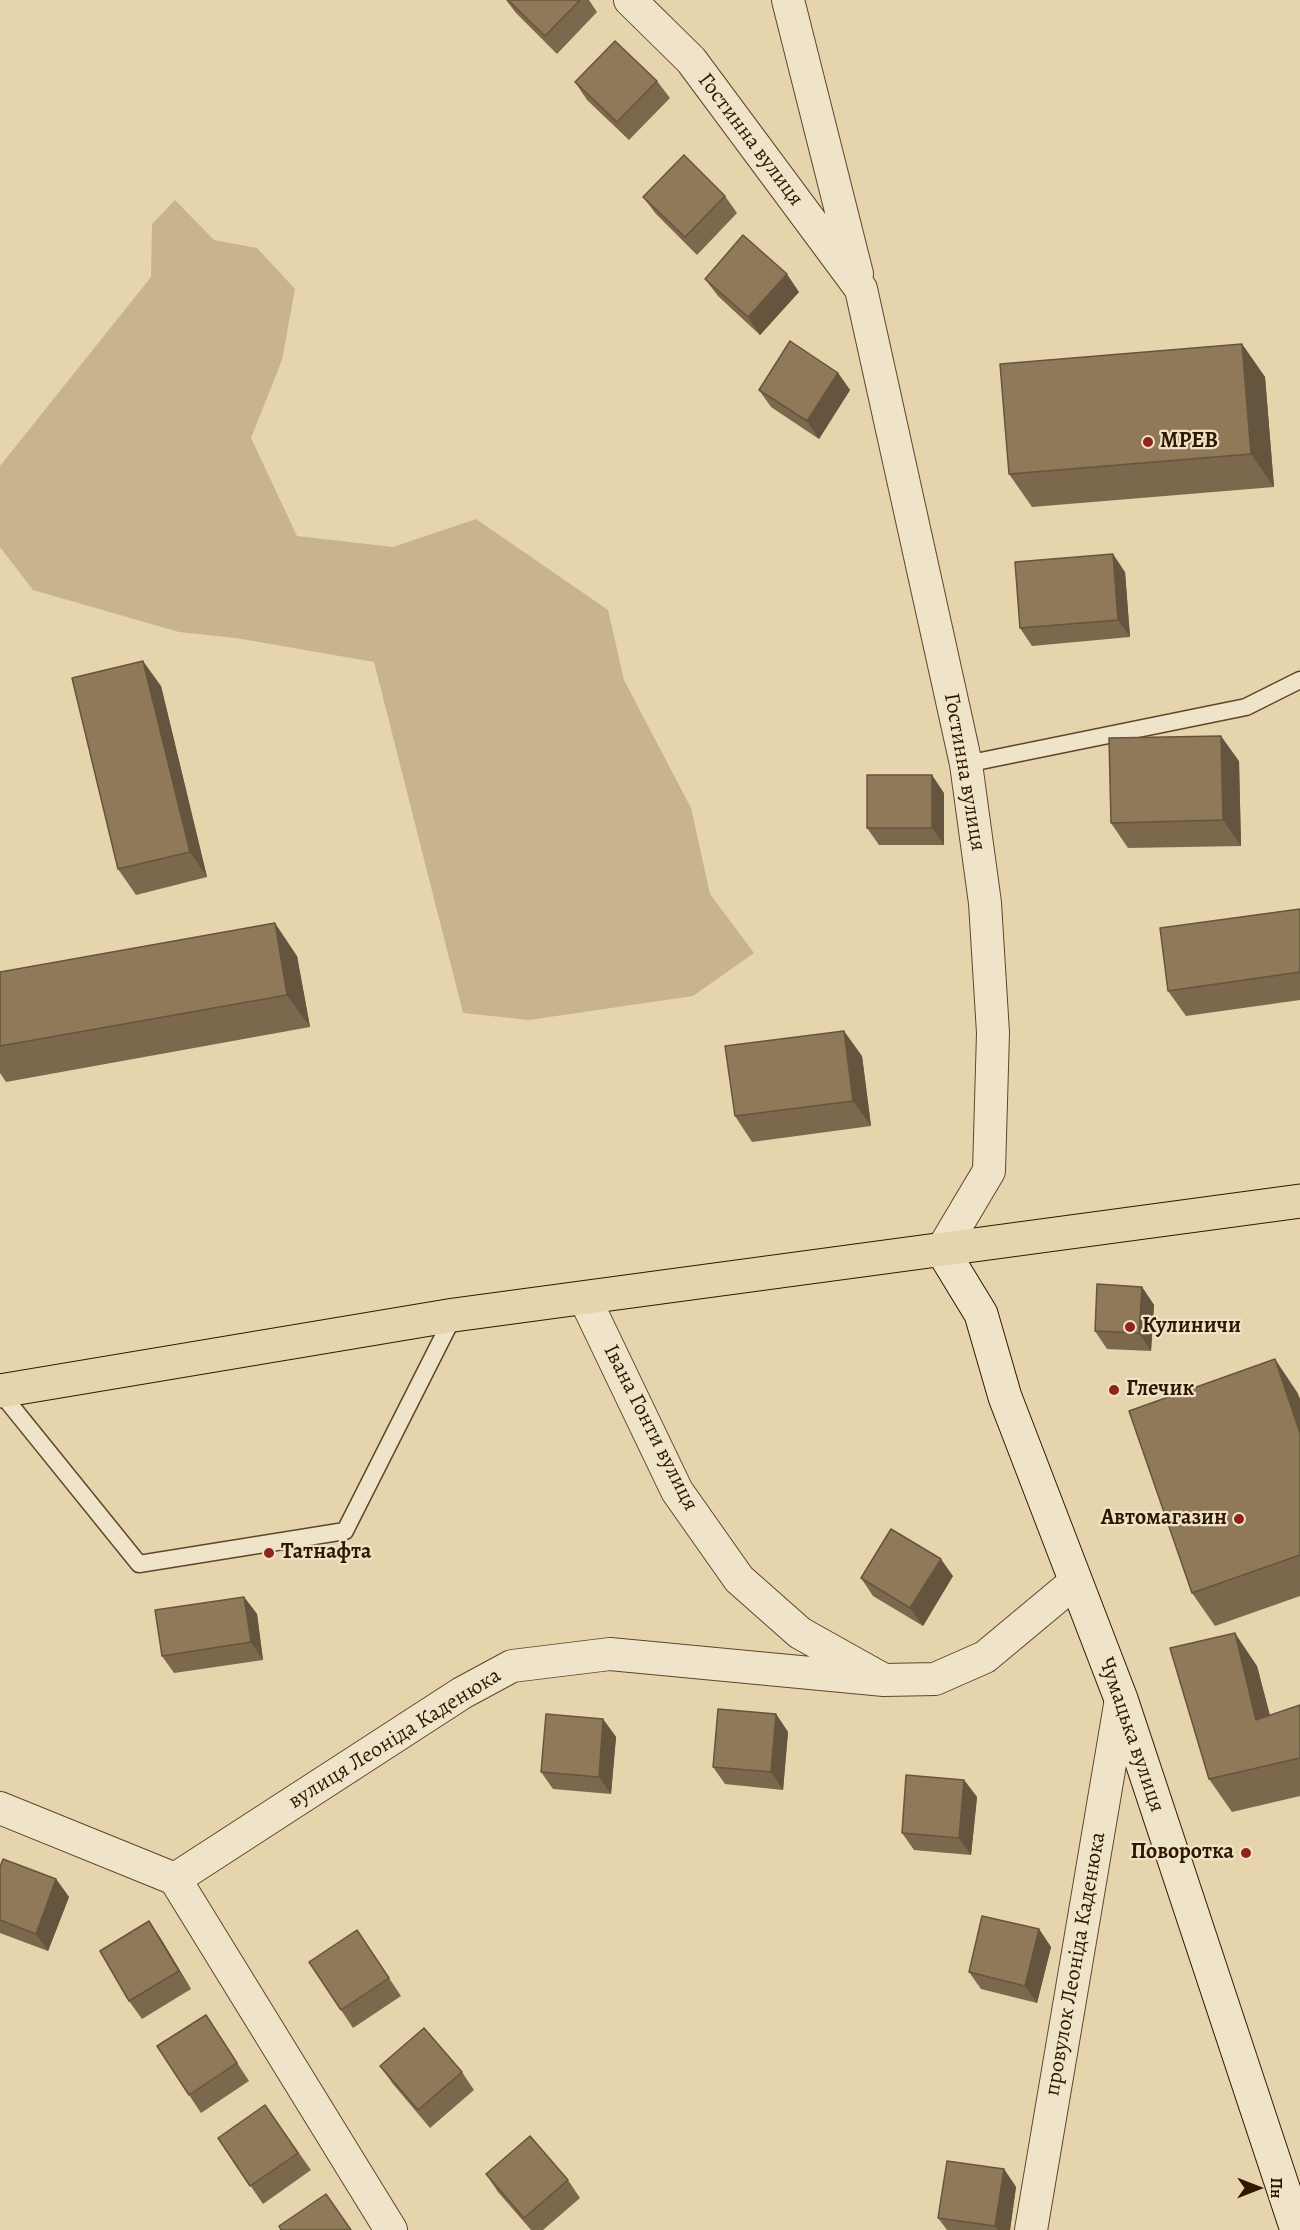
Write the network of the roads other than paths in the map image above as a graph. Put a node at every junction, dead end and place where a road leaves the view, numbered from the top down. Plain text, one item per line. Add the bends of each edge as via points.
1 (630, 0) edge
2 (788, 0) edge
3 (861, 289) junction
4 (1300, 680) edge
5 (966, 764) junction
6 (1300, 1201) edge
7 (942, 1250) junction
8 (585, 1299) junction
9 (454, 1315) junction
10 (0, 1392) edge
11 (1075, 1582) junction
12 (884, 1680) junction
13 (1121, 1699) junction
14 (0, 1808) edge
15 (175, 1879) junction
16 (391, 2230) edge
17 (1031, 2230) edge
18 (1297, 2230) edge

1 - 3 street, Гостинна вулиця via 691,60
2 - 3 street, Гостинна вулиця
3 - 5 street, Гостинна вулиця
4 - 5 lane via 1245,707
5 - 7 street, Гостинна вулиця via 985,903 992,1021 989,1171
6 - 7 highway
7 - 8 highway
7 - 11 street, Чумацька вулиця via 981,1314 1005,1397
8 - 9 highway
8 - 12 street, Івана Гонти вулиця via 678,1491 739,1580 800,1633
9 - 10 highway
9 - 10 lane via 345,1531 139,1563
11 - 12 street via 985,1657 935,1679
11 - 13 street, Чумацька вулиця
12 - 15 street, вулиця Леоніда Каденюка via 610,1653 512,1666 462,1693
13 - 17 street, провулок Леоніда Каденюка
13 - 18 street, Чумацька вулиця
14 - 15 street
15 - 16 street

